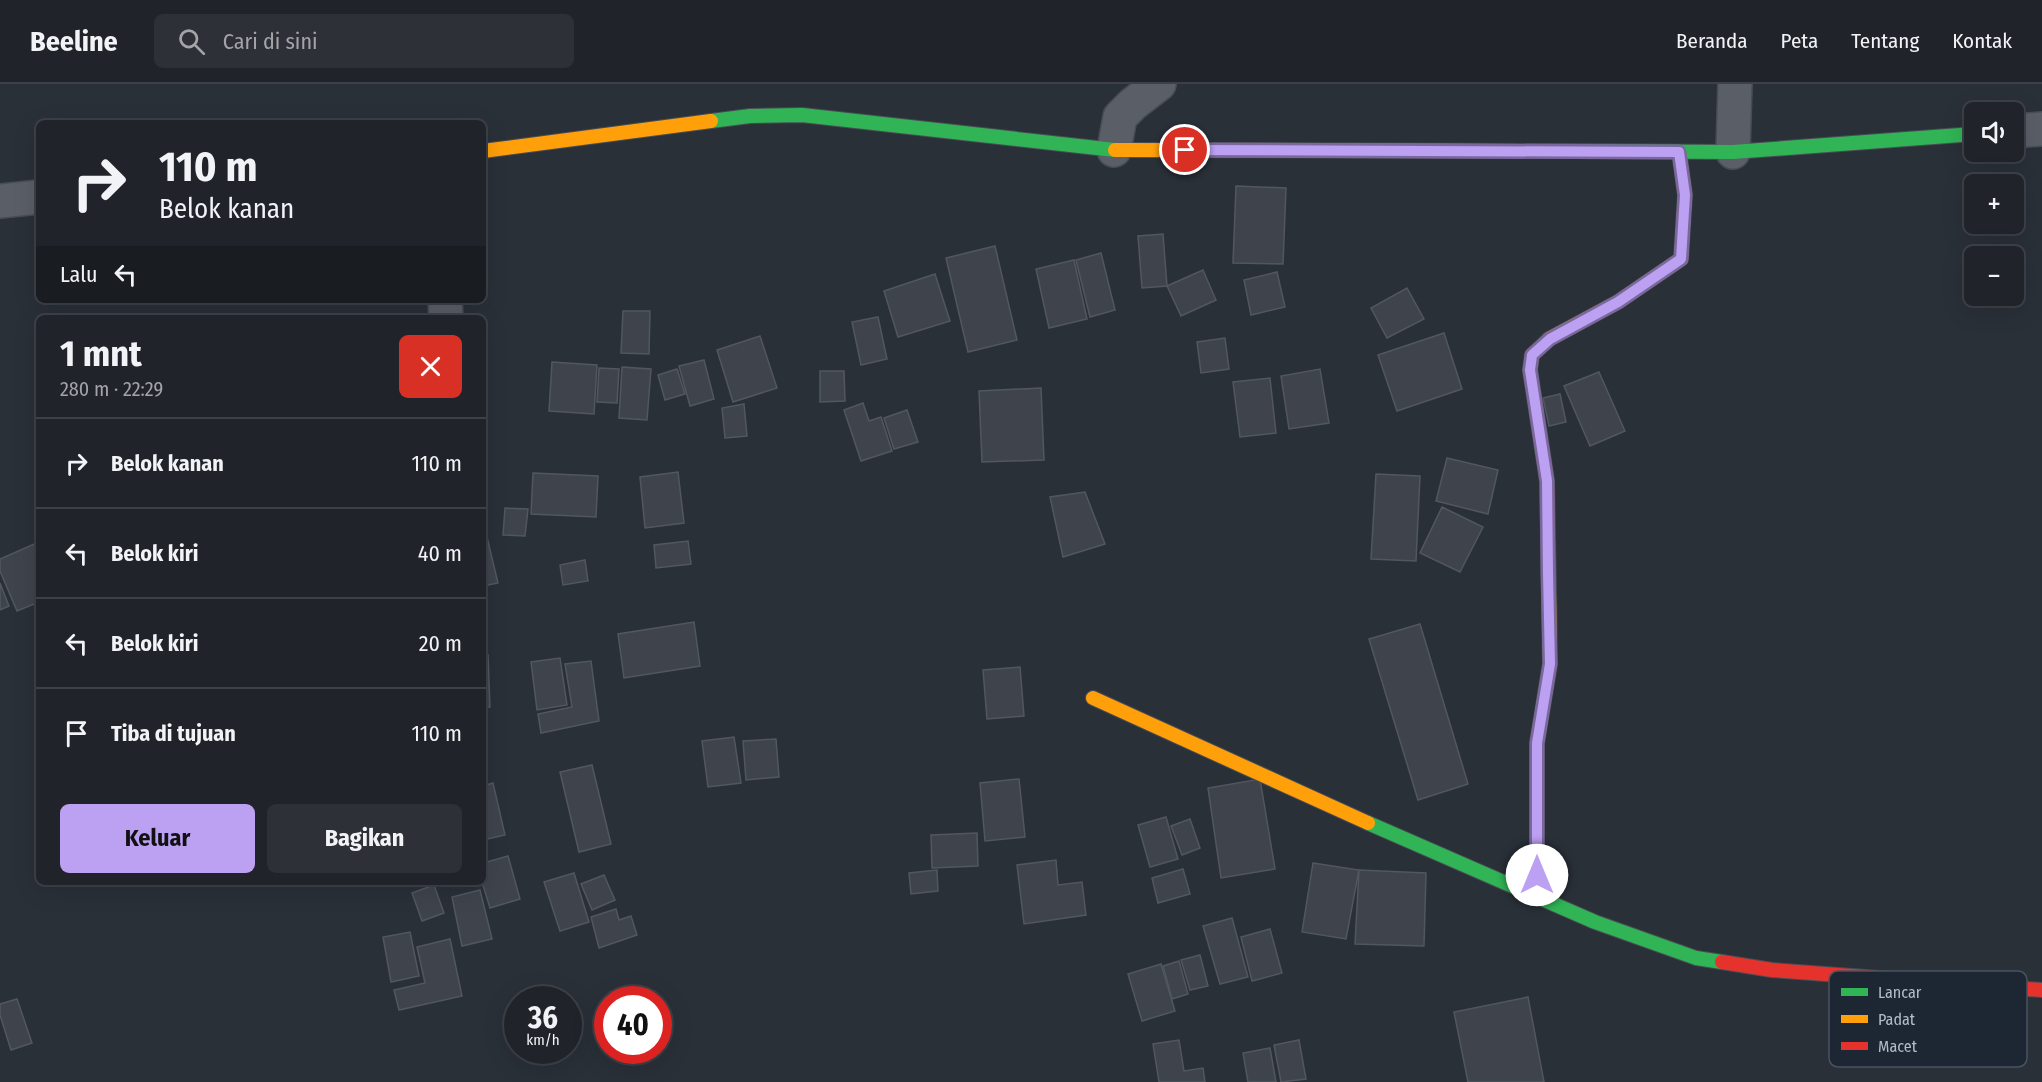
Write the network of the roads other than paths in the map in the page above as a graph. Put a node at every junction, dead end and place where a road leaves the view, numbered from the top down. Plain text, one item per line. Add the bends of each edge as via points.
1 (1159, 84) edge
2 (1735, 84) edge
3 (2042, 129) edge
4 (2024, 130) edge
5 (1964, 135) edge
6 (1114, 150) junction
7 (486, 151) edge
8 (1679, 152) junction
9 (1733, 152) junction
10 (36, 197) edge
11 (0, 201) edge
12 (1093, 698) dead end
13 (1537, 897) junction
14 (1829, 974) edge
15 (2027, 989) edge
16 (2042, 990) edge

1 - 6 street via 1120,117
2 - 9 street
3 - 4 street
5 - 9 street
6 - 7 street via 802,115 750,116
6 - 8 street
8 - 9 street
8 - 13 street via 1685,195 1681,259 1618,302 1550,339 1532,355 1530,370 1547,481 1550,664 1537,743
10 - 11 street
12 - 13 street
13 - 14 street via 1695,958
15 - 16 street

